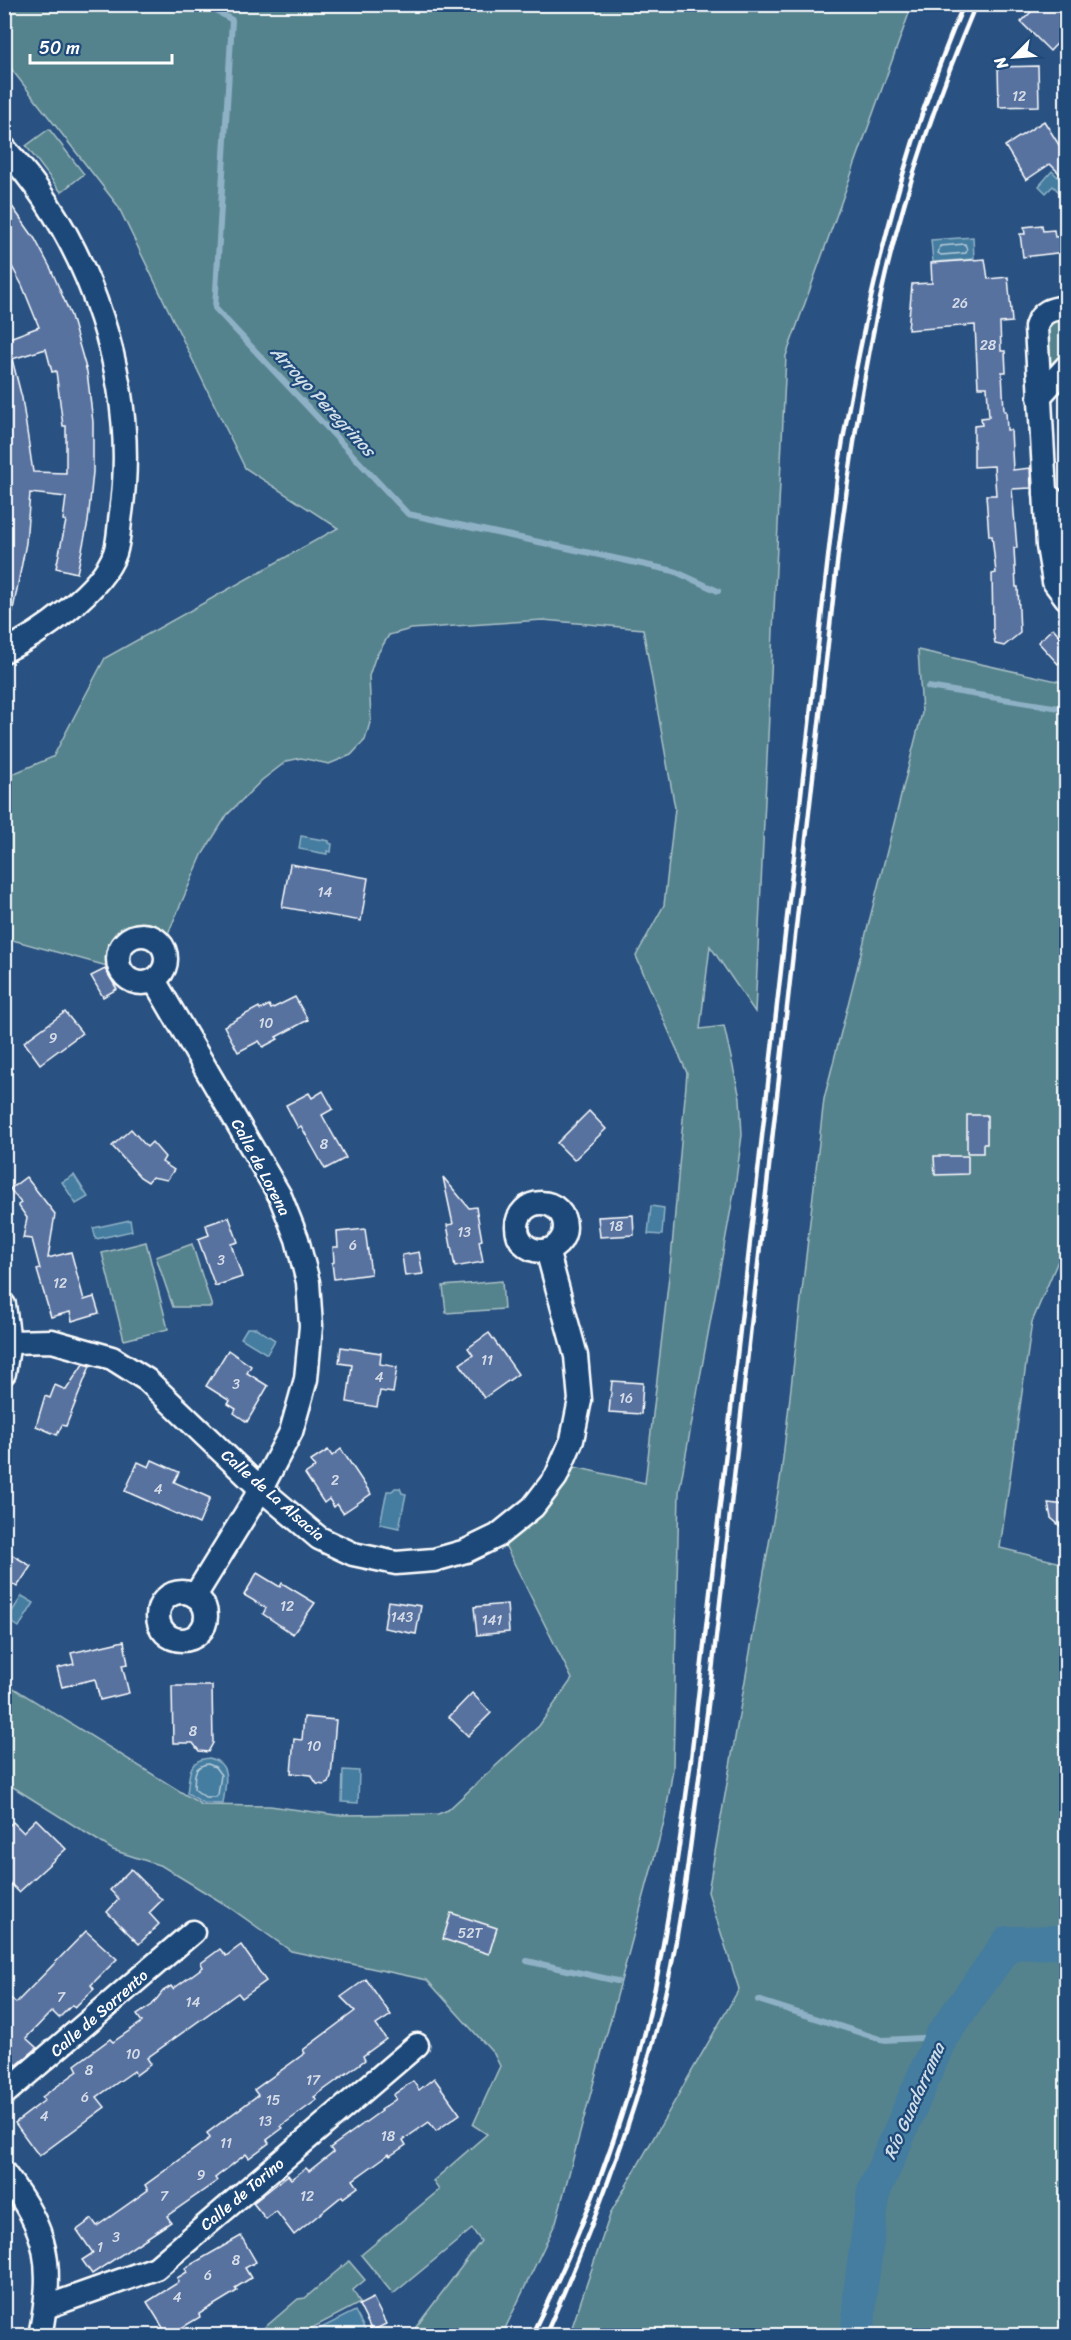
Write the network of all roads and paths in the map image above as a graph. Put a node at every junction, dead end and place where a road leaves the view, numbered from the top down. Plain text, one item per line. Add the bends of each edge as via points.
1 (4, 148) edge
2 (1066, 307) edge
3 (1066, 367) edge
4 (1039, 397) junction
5 (1045, 493) junction
6 (1066, 510) edge
7 (1066, 533) edge
8 (1048, 546) junction
9 (1066, 598) edge
10 (4, 651) edge
11 (154, 980) dead end
12 (547, 1250) dead end
13 (4, 1305) edge
14 (9, 1341) junction
15 (4, 1372) edge
16 (261, 1489) junction
17 (195, 1596) dead end
18 (193, 1932) dead end
19 (417, 2045) dead end
20 (4, 2094) edge
21 (4, 2173) edge
22 (46, 2307) junction
23 (40, 2336) edge

1 - 10 street via 50,206 89,279 115,363 123,430 124,486 115,553 102,577 62,615
2 - 4 street via 1052,308 1039,317 1035,327
3 - 4 street
4 - 5 street
5 - 6 street
5 - 8 street
7 - 8 street
8 - 9 street via 1054,582
11 - 16 street, Calle de Lorena via 280,1196 309,1282 311,1326 306,1379 291,1432
12 - 16 street, Calle de La Alsacia via 576,1356 580,1400 572,1440 556,1477 533,1507 497,1536 466,1551 434,1560 396,1563 353,1554 319,1538
13 - 14 street
14 - 15 street
14 - 16 street, Calle de La Alsacia via 52,1341 112,1358 147,1380
16 - 17 street, Calle de Lorena
18 - 20 street, Calle de Sorrento
19 - 22 street, Calle de Torino via 156,2268
21 - 22 street via 25,2200 41,2232 47,2268
22 - 23 street

